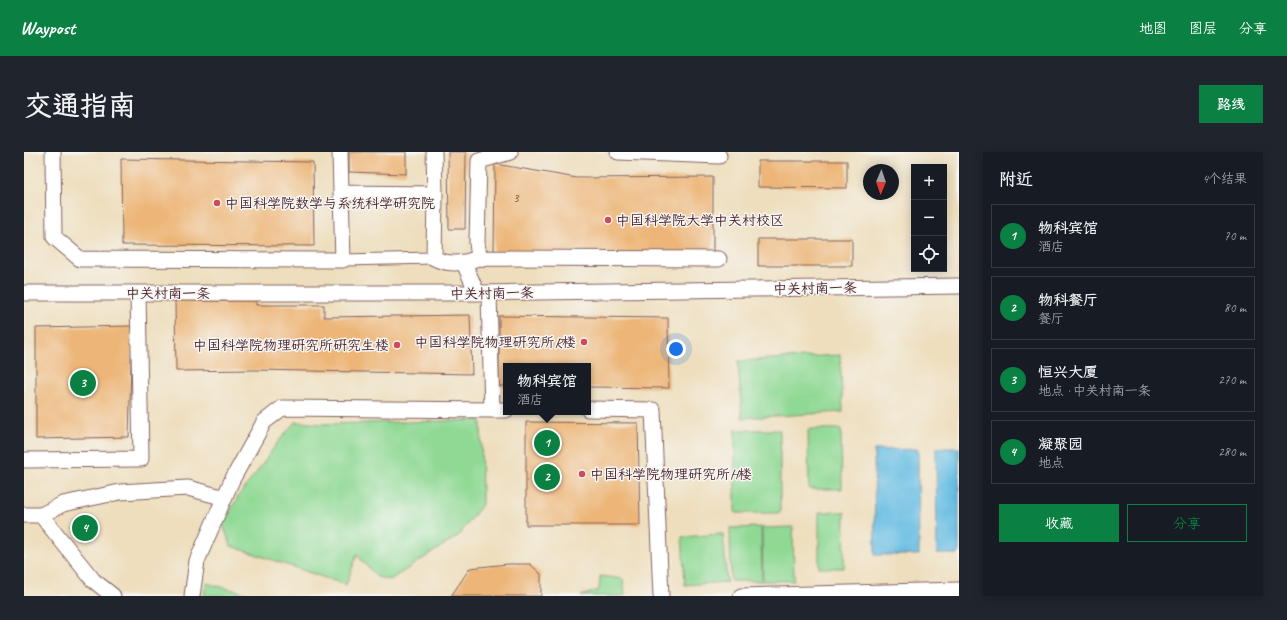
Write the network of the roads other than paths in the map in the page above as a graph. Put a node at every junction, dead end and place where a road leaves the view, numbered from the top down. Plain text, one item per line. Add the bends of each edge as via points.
1 (53, 152) edge
2 (340, 152) edge
3 (434, 152) edge
4 (510, 152) edge
5 (618, 152) edge
6 (719, 156) dead end
7 (341, 193) junction
8 (434, 194) junction
9 (434, 258) junction
10 (479, 258) junction
11 (719, 259) dead end
12 (343, 260) junction
13 (464, 262) junction
14 (959, 286) edge
15 (24, 293) edge
16 (138, 293) junction
17 (483, 293) junction
18 (499, 410) edge
19 (591, 410) edge
20 (24, 460) edge
21 (225, 498) junction
22 (24, 515) edge
23 (41, 515) junction
24 (959, 590) edge
25 (113, 596) edge
26 (192, 596) edge
27 (661, 596) edge
28 (741, 596) edge

1 - 12 street via 54,237 80,259
2 - 7 street
3 - 8 street
4 - 10 street via 479,161
5 - 6 street
7 - 8 street
7 - 12 street
8 - 9 street
9 - 12 street
9 - 13 street via 446,263
10 - 11 street
10 - 13 street
13 - 17 street
14 - 17 street, 中关村南一条
15 - 16 street, 中关村南一条
16 - 17 street, 中关村南一条
16 - 20 street via 141,459
17 - 18 street
18 - 21 street via 282,408 264,422
19 - 27 street via 653,410
21 - 23 street via 188,488 120,492 63,504
21 - 26 street via 197,561
22 - 23 street
23 - 25 street via 93,580
24 - 28 street

